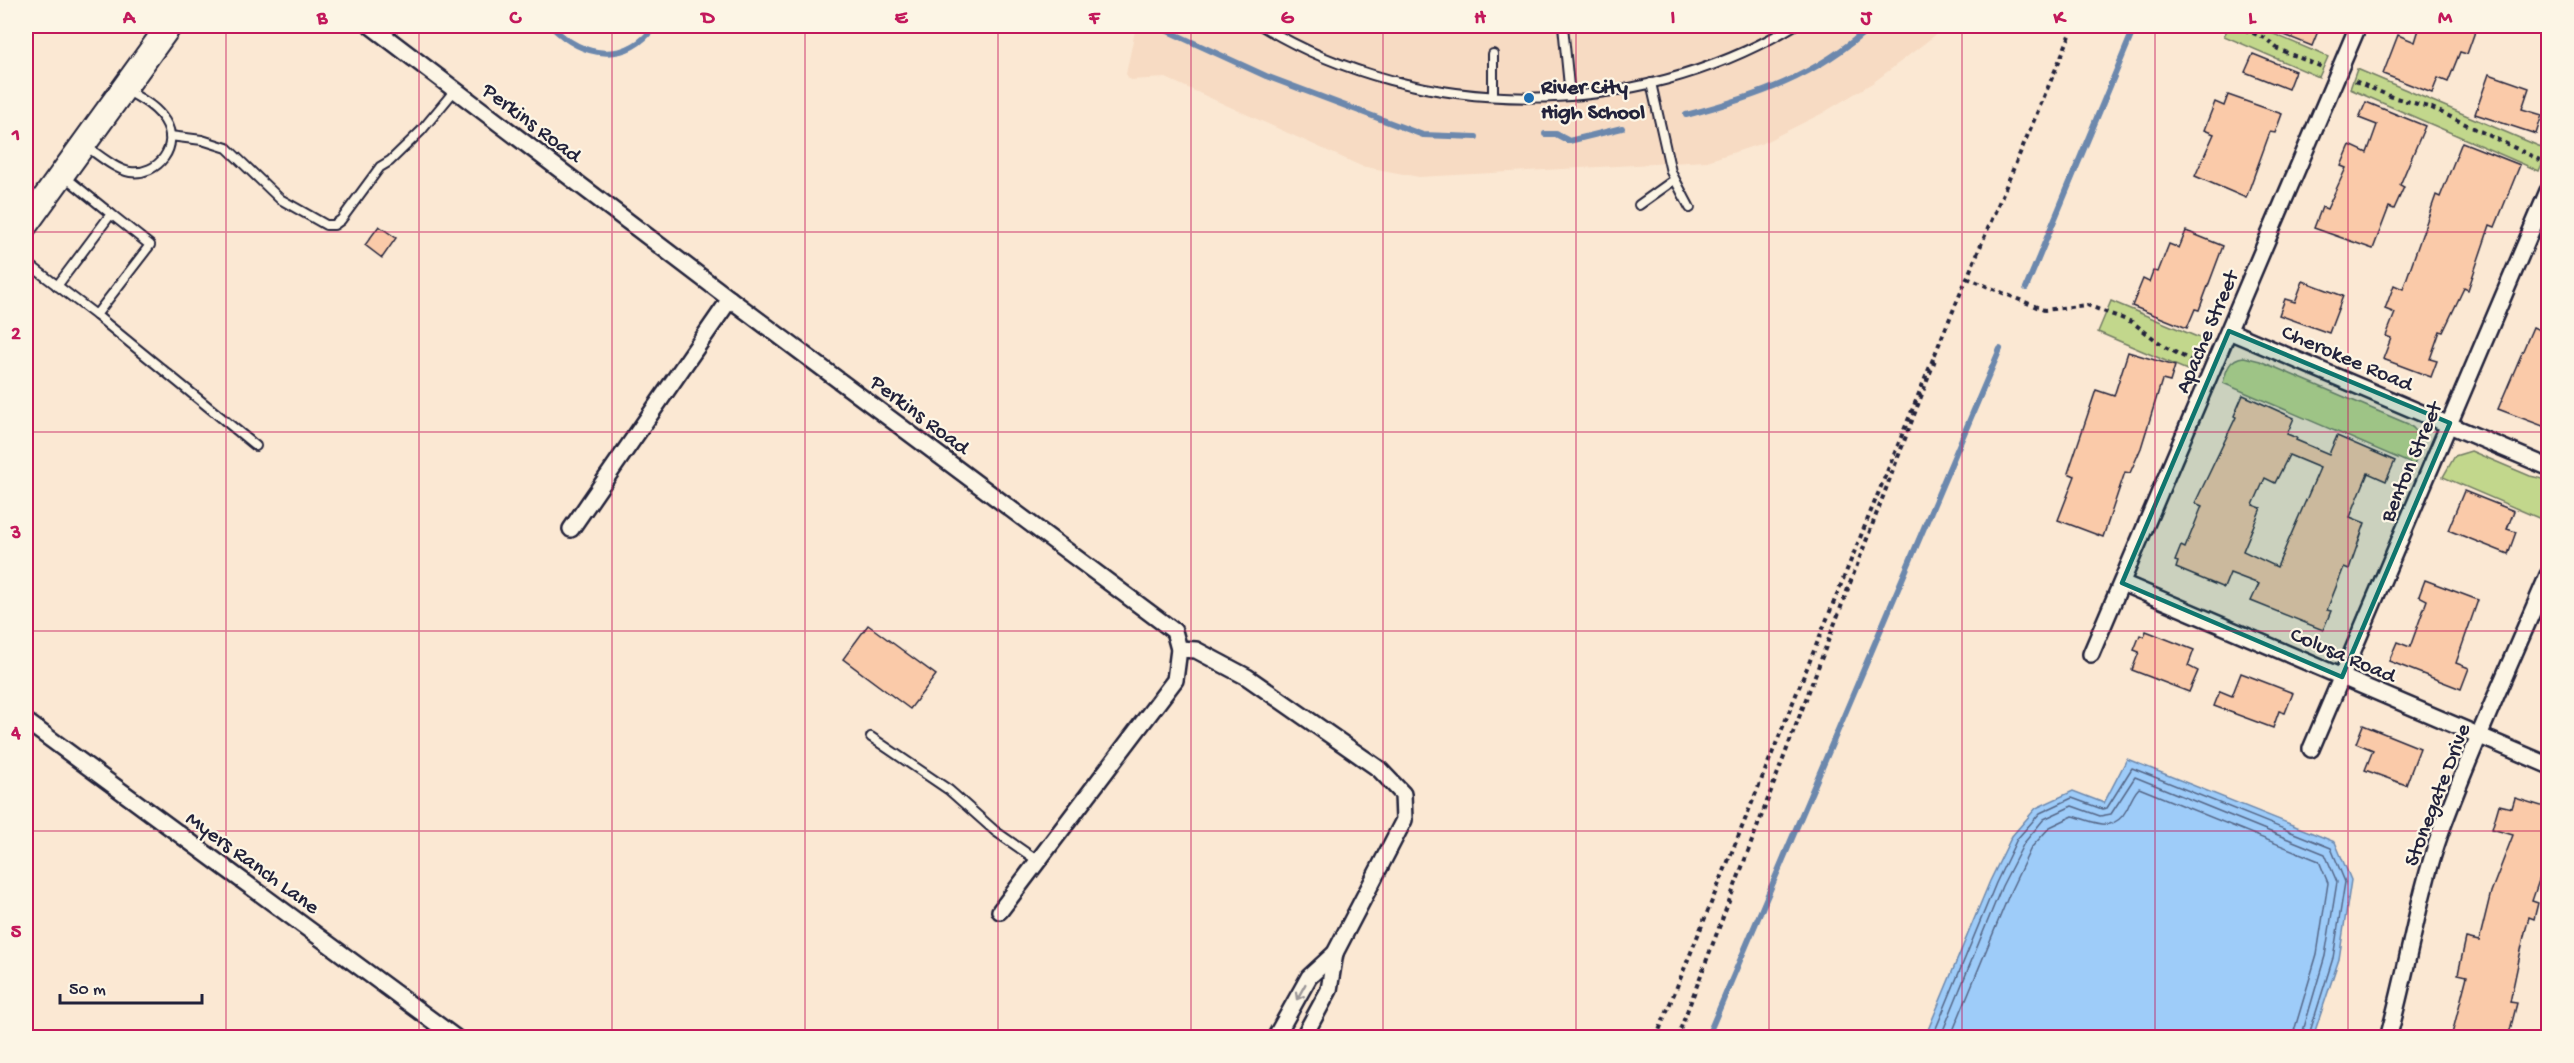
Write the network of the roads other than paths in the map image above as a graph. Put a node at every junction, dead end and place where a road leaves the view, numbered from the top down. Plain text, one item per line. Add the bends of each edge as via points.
1 (169, 26) edge
2 (371, 26) edge
3 (1262, 26) edge
4 (1563, 26) edge
5 (1793, 26) edge
6 (2358, 26) edge
7 (1493, 54) dead end
8 (1652, 83) junction
9 (123, 89) junction
10 (455, 90) junction
11 (1493, 96) junction
12 (1570, 96) junction
13 (170, 136) junction
14 (83, 145) junction
15 (62, 174) junction
16 (1674, 180) junction
17 (2548, 190) edge
18 (1639, 205) dead end
19 (1690, 208) dead end
20 (111, 214) junction
21 (26, 224) edge
22 (26, 262) edge
23 (57, 286) junction
24 (730, 299) junction
25 (96, 315) junction
26 (2229, 331) junction
27 (2450, 423) junction
28 (256, 446) dead end
29 (2548, 467) edge
30 (571, 529) dead end
31 (2548, 575) edge
32 (2122, 583) junction
33 (1179, 650) junction
34 (2091, 654) dead end
35 (2342, 677) junction
36 (26, 721) edge
37 (2479, 736) junction
38 (871, 737) dead end
39 (2311, 749) dead end
40 (2548, 765) edge
41 (1038, 861) junction
42 (1000, 911) dead end
43 (1335, 953) junction
44 (456, 1038) edge
45 (1275, 1038) edge
46 (1303, 1038) edge
47 (2388, 1038) edge

1 - 9 main road
2 - 10 street, Perkins Road
3 - 11 lane via 1361,70 1430,88
4 - 12 lane
5 - 8 lane via 1707,66
6 - 26 street, Apache Street
7 - 11 lane
8 - 12 lane
8 - 16 lane
9 - 13 lane via 154,106 166,122
9 - 14 main road
10 - 13 lane via 421,131 380,166 334,225 326,225 280,199 227,148
10 - 24 street, Perkins Road
11 - 12 lane
13 - 14 lane via 170,147 159,166 145,173 128,172
14 - 15 main road
15 - 20 lane
15 - 21 main road
16 - 18 lane
16 - 19 lane
17 - 27 street, Benton Street
20 - 23 lane
20 - 25 lane via 150,245
22 - 23 lane
23 - 25 lane
24 - 30 street
24 - 33 street, Perkins Road via 1174,631
25 - 28 lane
26 - 27 street, Cherokee Road
26 - 32 street, Apache Street
27 - 29 street, Cherokee Road
27 - 35 street, Benton Street
31 - 37 street, Stonegate Drive
32 - 34 street, Apache Street
32 - 35 street, Colusa Road
33 - 41 street via 1174,680
33 - 43 street via 1196,650 1247,677 1379,769 1403,794 1404,820
35 - 37 street, Colusa Road
35 - 39 street, Benton Street
36 - 44 street, Myers Ranch Lane
37 - 40 street, Colusa Road
37 - 47 street, Stonegate Drive via 2441,832
38 - 41 lane via 949,790 1001,836
41 - 42 street
43 -> 45 street via 1309,977
43 - 46 street via 1329,990

